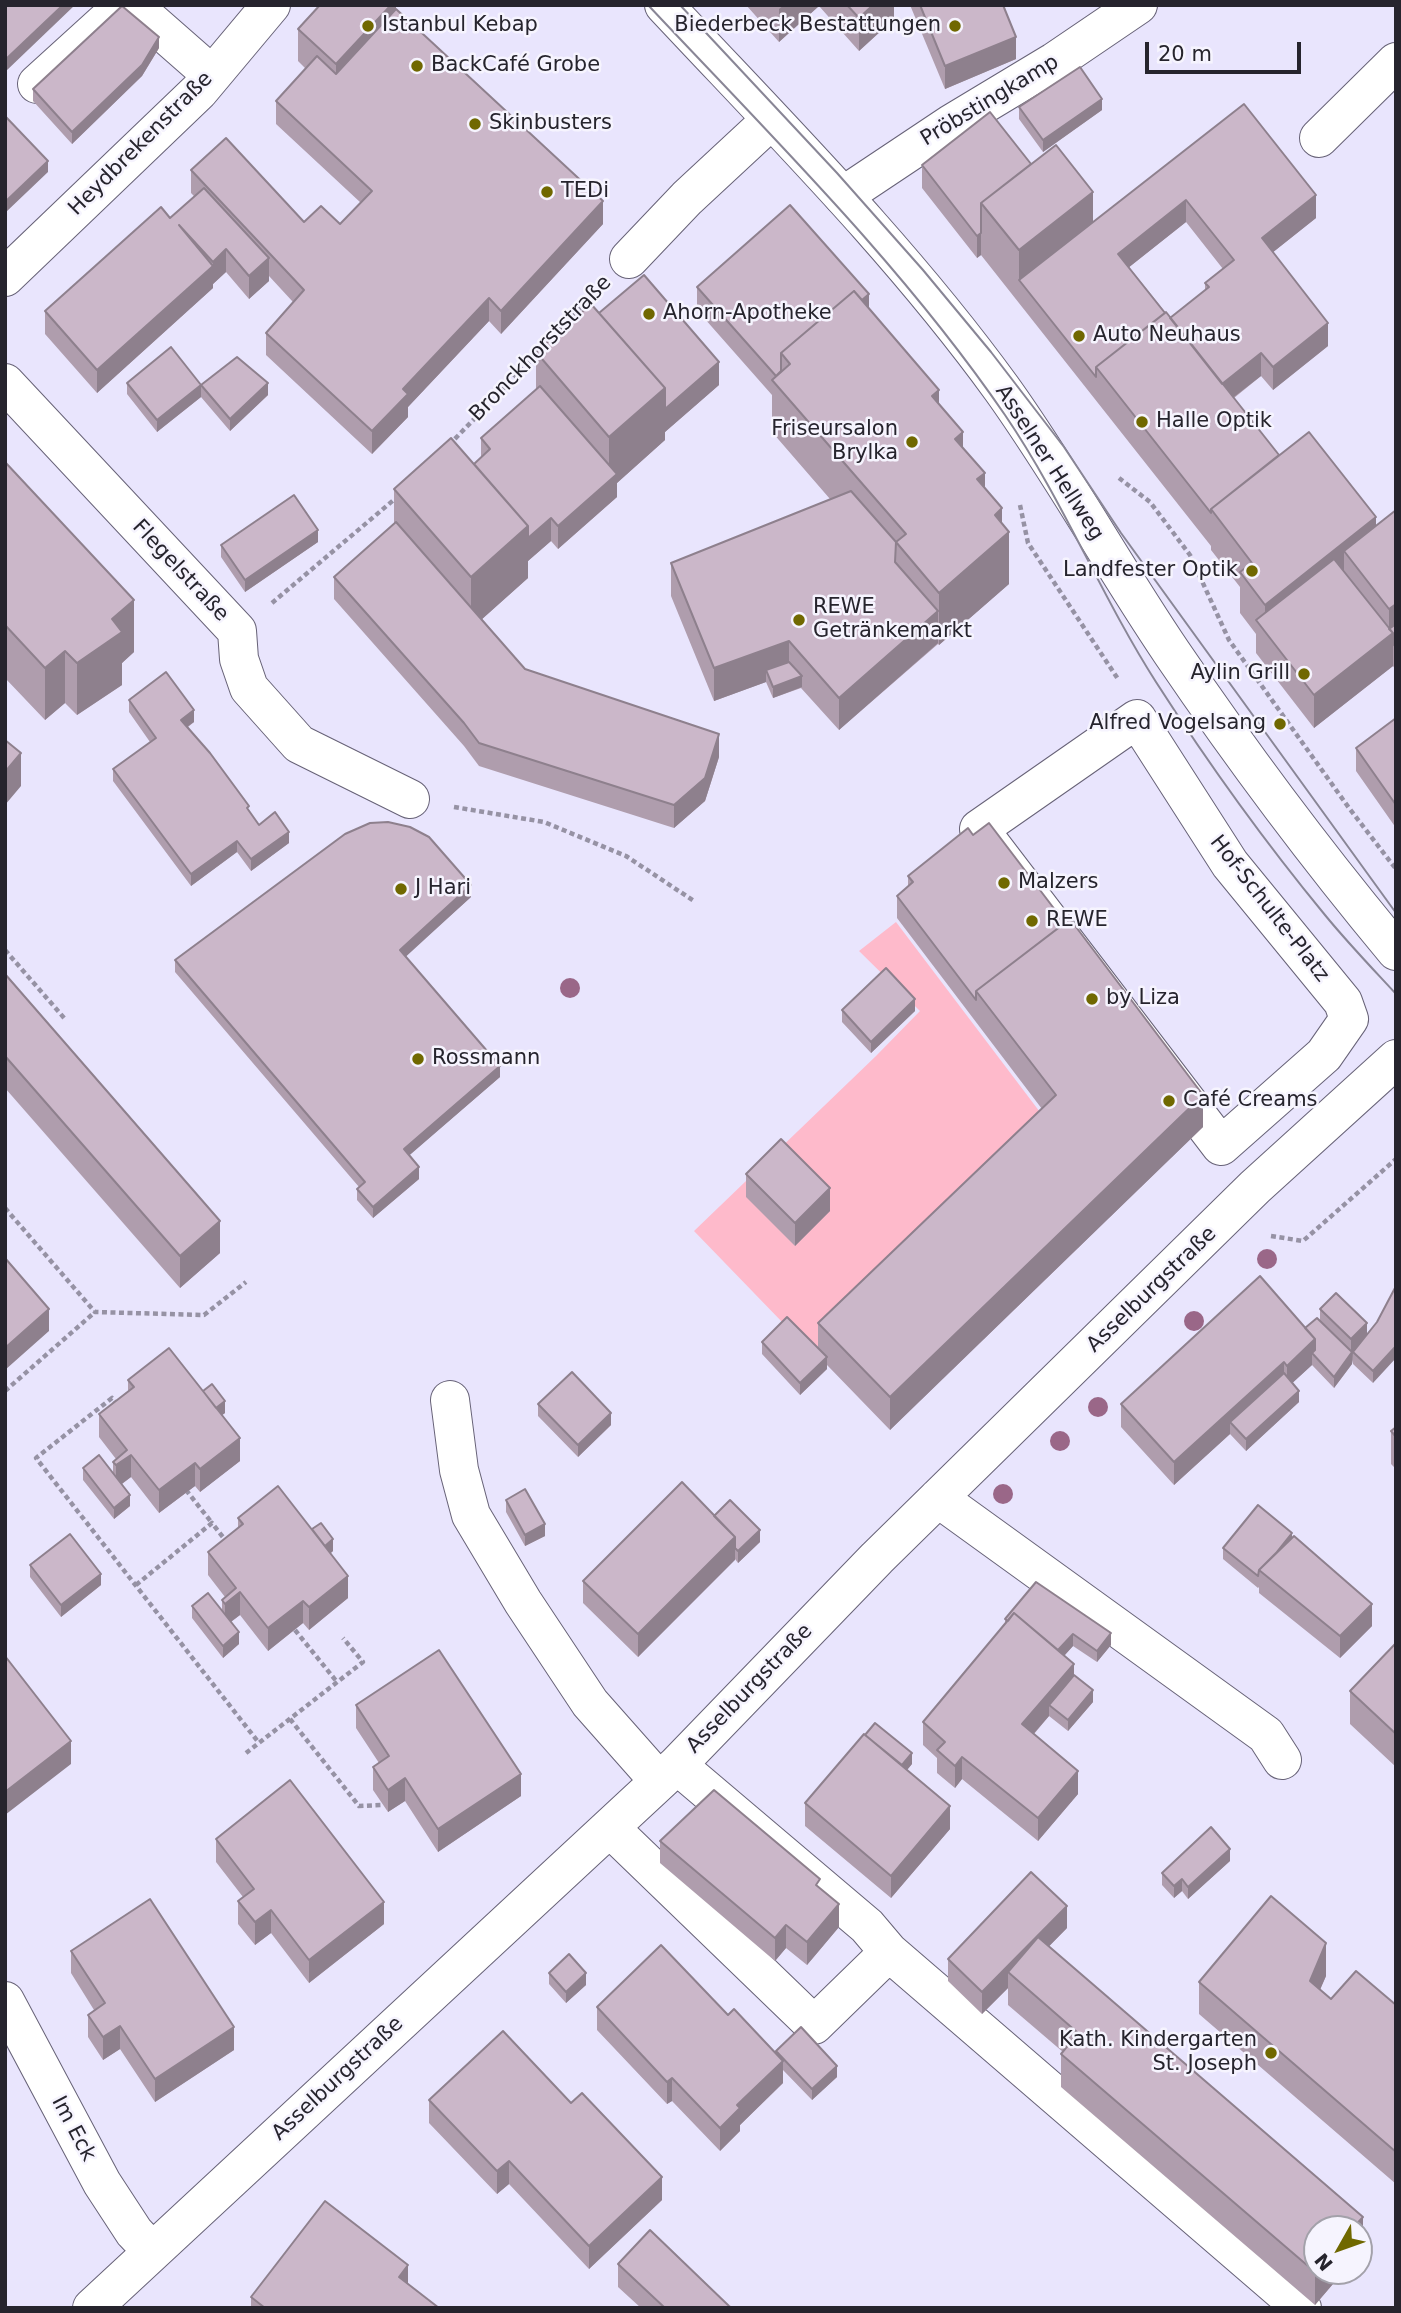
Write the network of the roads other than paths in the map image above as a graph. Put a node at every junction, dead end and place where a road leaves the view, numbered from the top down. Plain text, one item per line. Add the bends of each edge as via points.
1 (124, 5) edge
2 (130, 5) edge
3 (271, 5) edge
4 (664, 5) edge
5 (1138, 5) edge
6 (1396, 62) edge
7 (212, 75) junction
8 (37, 84) edge
9 (771, 120) junction
10 (1319, 138) dead end
11 (843, 196) junction
12 (629, 259) road end
13 (5, 277) edge
14 (5, 383) edge
15 (410, 799) road end
16 (1396, 951) edge
17 (1396, 1059) edge
18 (1221, 1146) joint
19 (450, 1400) dead end
20 (938, 1498) junction
21 (1282, 1760) dead end
22 (668, 1773) junction
23 (610, 1828) junction
24 (889, 1952) junction
25 (5, 2001) edge
26 (152, 2251) junction
27 (92, 2308) edge
28 (1302, 2308) edge

1 - 8 street
2 - 7 street
3 - 7 street, Heydbrekenstraße
4 - 9 street, Asselner Hellweg
5 - 11 street, Pröbstingkamp
6 - 10 street
7 - 13 street, Heydbrekenstraße
9 - 11 street, Asselner Hellweg
9 - 12 street, Bronckhorststraße
11 - 16 street, Asselner Hellweg via 938,305 1002,389 1171,652 1296,828
14 - 15 street, Flegelstraße via 237,631 239,659 249,688 299,744
17 - 20 street, Asselburgstraße via 1255,1187
18 - 18 street, Hof-Schulte-Platz via 1324,1055 1349,1019 1343,1002 1230,864 1137,719 979,828
19 - 22 street via 459,1470 471,1515 590,1703
20 - 21 street via 1266,1735
20 - 22 street, Asselburgstraße
22 - 23 street, Asselburgstraße
22 - 24 street via 867,1926
23 - 24 street via 814,2025
23 - 26 street, Asselburgstraße
24 - 28 street
25 - 26 street, Im Eck via 102,2183
26 - 27 street, Asselburgstraße

